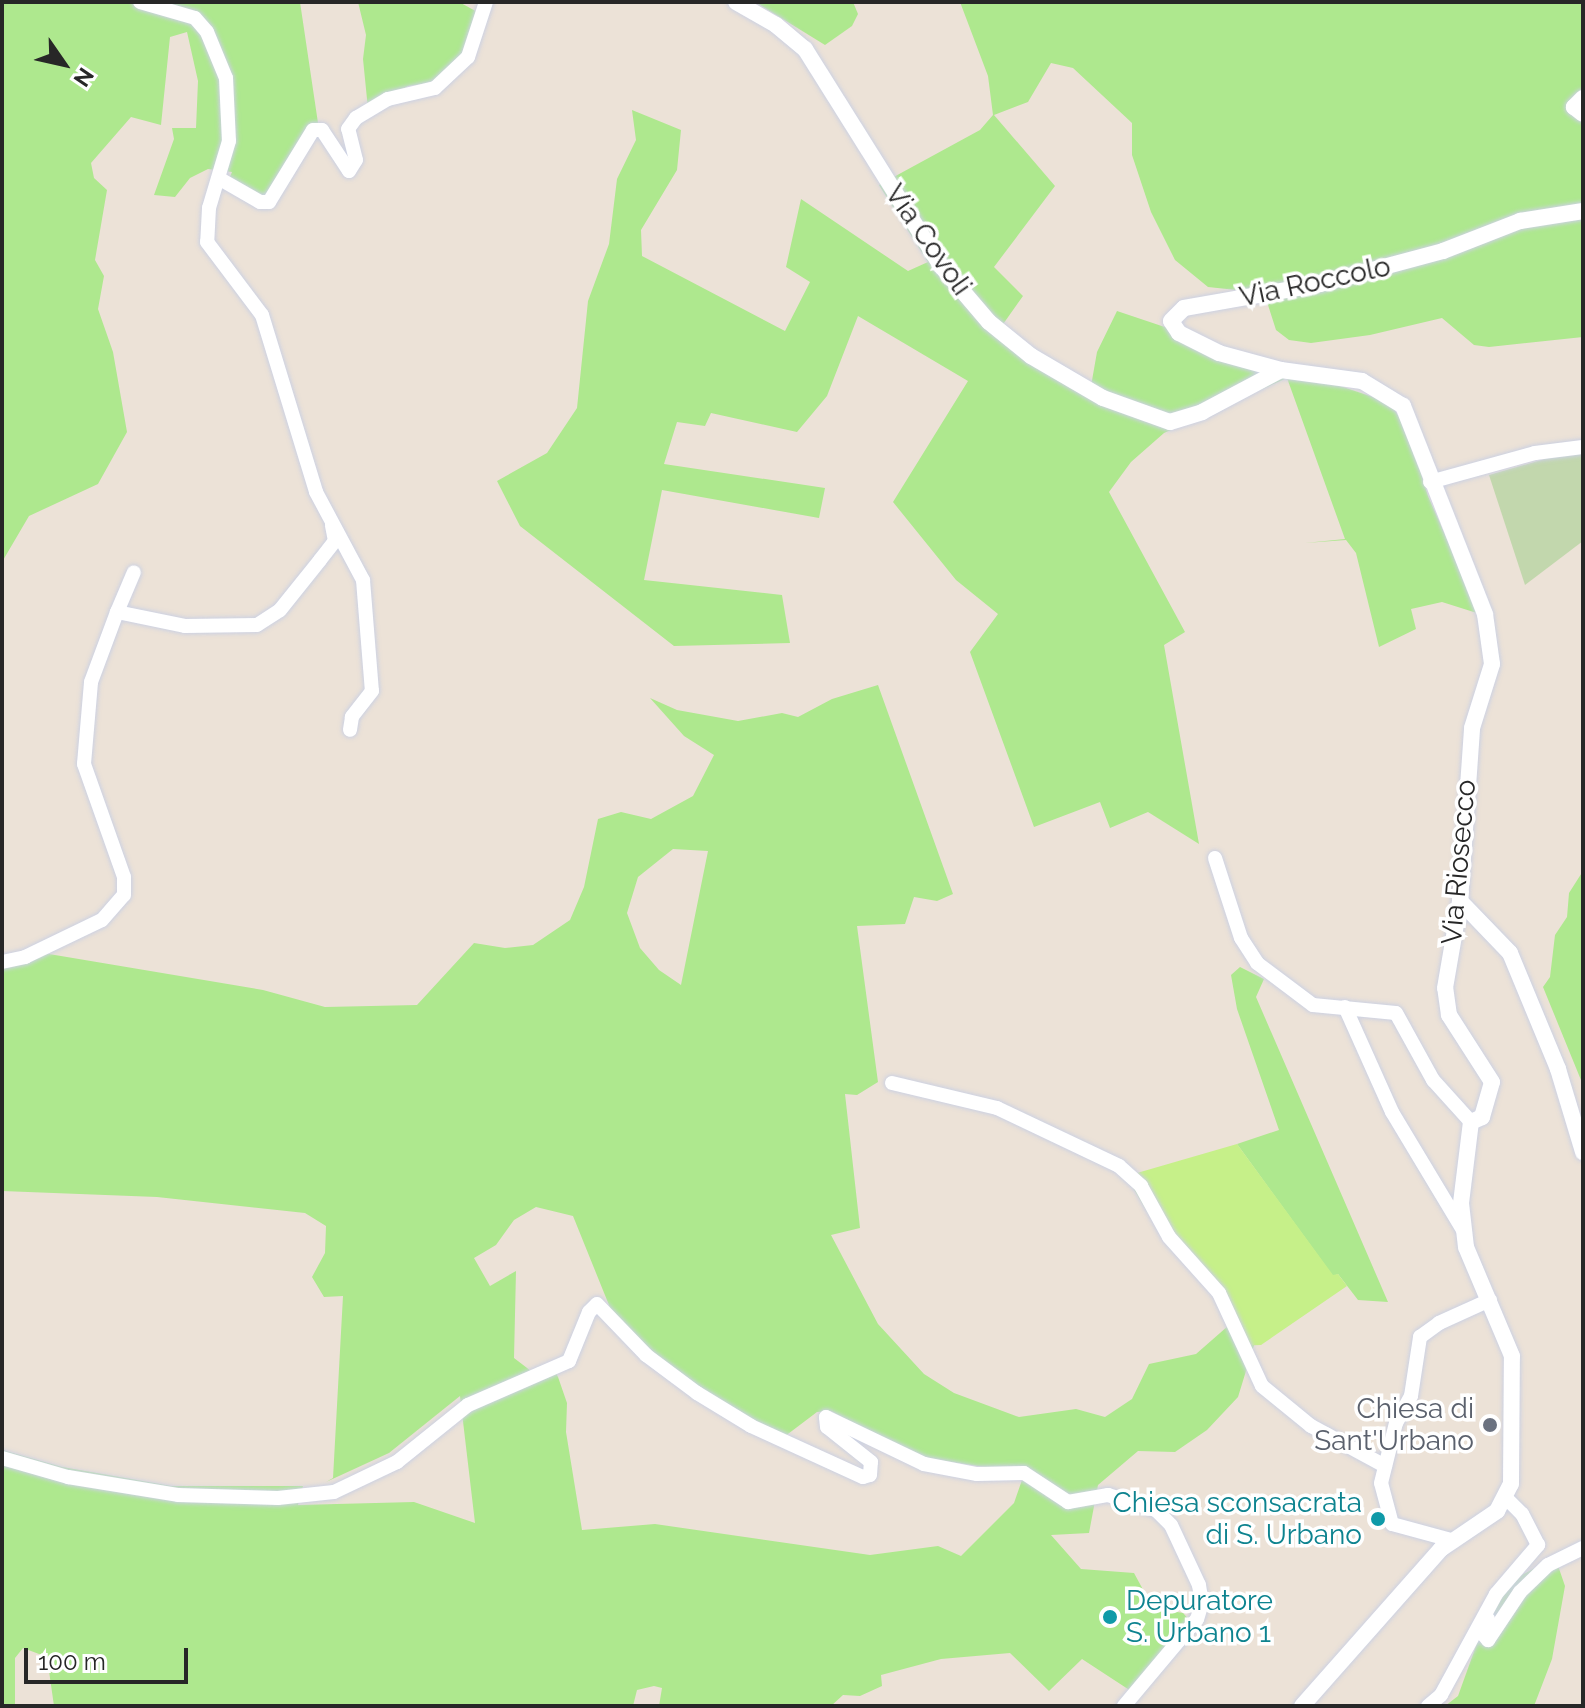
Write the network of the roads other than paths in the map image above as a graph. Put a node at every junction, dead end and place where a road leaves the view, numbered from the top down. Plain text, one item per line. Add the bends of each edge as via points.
1 (140, 2) edge
2 (486, 2) edge
3 (736, 2) edge
4 (1583, 98) edge
5 (1583, 114) edge
6 (220, 179) junction
7 (1583, 211) edge
8 (1281, 370) junction
9 (1583, 447) edge
10 (1430, 482) junction
11 (332, 525) junction
12 (134, 572) dead end
13 (117, 612) junction
14 (350, 730) dead end
15 (1215, 858) dead end
16 (1460, 901) junction
17 (2, 962) edge
18 (1345, 1007) junction
19 (892, 1083) dead end
20 (1471, 1122) junction
21 (1583, 1152) edge
22 (1464, 1232) junction
23 (1490, 1300) junction
24 (2, 1458) edge
25 (1385, 1466) junction
26 (1507, 1499) junction
27 (1451, 1540) junction
28 (1583, 1548) edge
29 (1493, 1599) junction
30 (1124, 1706) edge
31 (1302, 1706) edge
32 (1428, 1706) edge

1 - 6 street via 189,14 213,45 229,100 229,141
2 - 6 street via 468,57 435,88 388,99 356,118 348,129 356,160 349,171 322,130 313,130 269,202
3 - 8 street, Via Covoli via 787,32 812,57 942,267 989,322 1031,356 1103,398 1170,422 1202,412
4 - 5 street via 1574,107
6 - 11 street via 209,208 208,247 262,315 311,479
7 - 8 street, Via Roccolo via 1520,221 1399,265 1184,308 1172,317 1172,326 1194,341
8 - 10 street, Via Riosecco via 1362,381 1393,397 1413,425
9 - 10 street via 1535,453
10 - 16 street, Via Riosecco via 1485,614 1492,664 1469,745
11 - 13 street via 335,541 280,610 257,625 185,626
11 - 14 street via 354,557 367,596 372,691 352,717
12 - 13 street
13 - 17 street via 91,682 84,764 124,877 124,895 102,920 25,957
15 - 18 street via 1253,959 1310,1004
16 - 20 street, Via Riosecco via 1446,1002 1493,1088 1482,1117
16 - 21 street via 1510,953 1558,1069
18 - 20 street via 1398,1015 1427,1071
18 - 22 street via 1392,1112
19 - 25 street via 997,1108 1119,1166 1141,1186 1169,1237 1219,1293 1262,1386 1311,1426
20 - 22 street, Via Riosecco via 1462,1169
22 - 23 street, Via Riosecco
23 - 25 street via 1420,1337 1411,1396 1396,1423
23 - 26 street, Via Riosecco via 1513,1369
24 - 30 street via 68,1477 178,1495 278,1498 334,1492 397,1462 468,1405 569,1361 597,1304 646,1355 697,1393 751,1426 863,1477 870,1475 871,1462 827,1427 826,1417 924,1464 977,1474 1024,1473 1068,1502 1108,1495 1156,1510 1171,1525 1202,1603 1197,1619
25 - 27 street via 1381,1483 1392,1524
26 - 27 street via 1488,1518
26 - 29 street via 1522,1514 1538,1545
27 - 31 street
28 - 29 street via 1567,1552 1538,1574 1488,1640 1483,1633
29 - 32 street via 1441,1695

